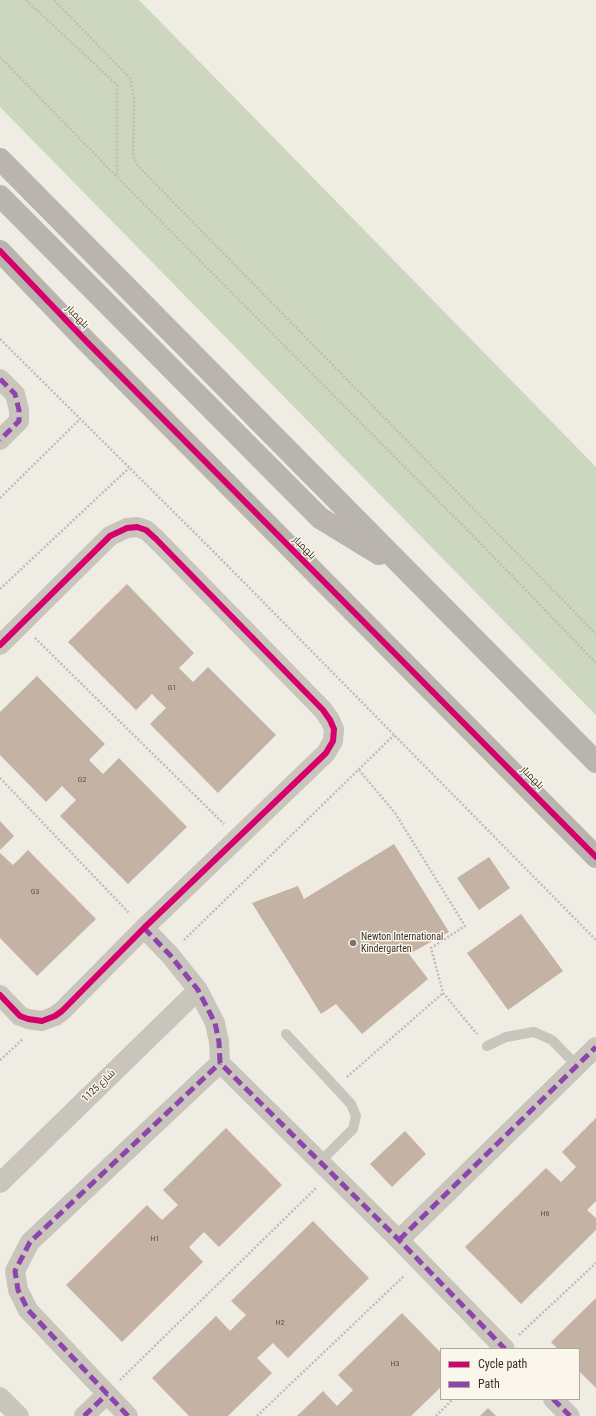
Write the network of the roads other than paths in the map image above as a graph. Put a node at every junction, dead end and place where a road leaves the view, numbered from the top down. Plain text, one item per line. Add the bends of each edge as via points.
1 (0, 159) edge
2 (0, 196) edge
3 (0, 251) edge
4 (0, 269) edge
5 (85, 340) junction
6 (0, 379) edge
7 (0, 440) edge
8 (407, 571) junction
9 (0, 645) edge
10 (596, 762) edge
11 (596, 857) edge
12 (144, 928) junction
13 (198, 990) junction
14 (0, 995) edge
15 (286, 1034) dead end
16 (487, 1046) road end
17 (596, 1047) edge
18 (220, 1063) junction
19 (576, 1066) junction
20 (326, 1167) junction
21 (0, 1183) edge
22 (399, 1240) junction
23 (503, 1348) edge
24 (107, 1394) junction
25 (0, 1397) edge
26 (554, 1400) edge
27 (19, 1416) edge
28 (84, 1416) edge
29 (128, 1416) edge
30 (570, 1416) edge

1 - 8 street
2 - 8 street via 320,518
3 - 5 street, بلهمبار
4 - 5 street
5 - 11 street, بلهمبار
6 - 7 street via 15,394 19,410 19,421
8 - 10 street
9 - 12 street via 110,536 126,528 137,527 146,530 156,539 330,720 334,729 333,741 326,753
12 - 13 street via 170,954
12 - 14 street via 55,1016 42,1021 20,1016
13 - 18 street via 215,1023
13 - 21 street, شارع 1125
15 - 20 lane via 351,1104 356,1116 353,1129
16 - 19 lane via 506,1037 534,1032 552,1040
17 - 19 street
18 - 20 street
18 - 24 street via 30,1242 15,1271 18,1290 28,1310
19 - 22 street
20 - 22 street
22 - 23 street
24 - 28 street
24 - 29 street
25 - 27 street
26 - 30 street

